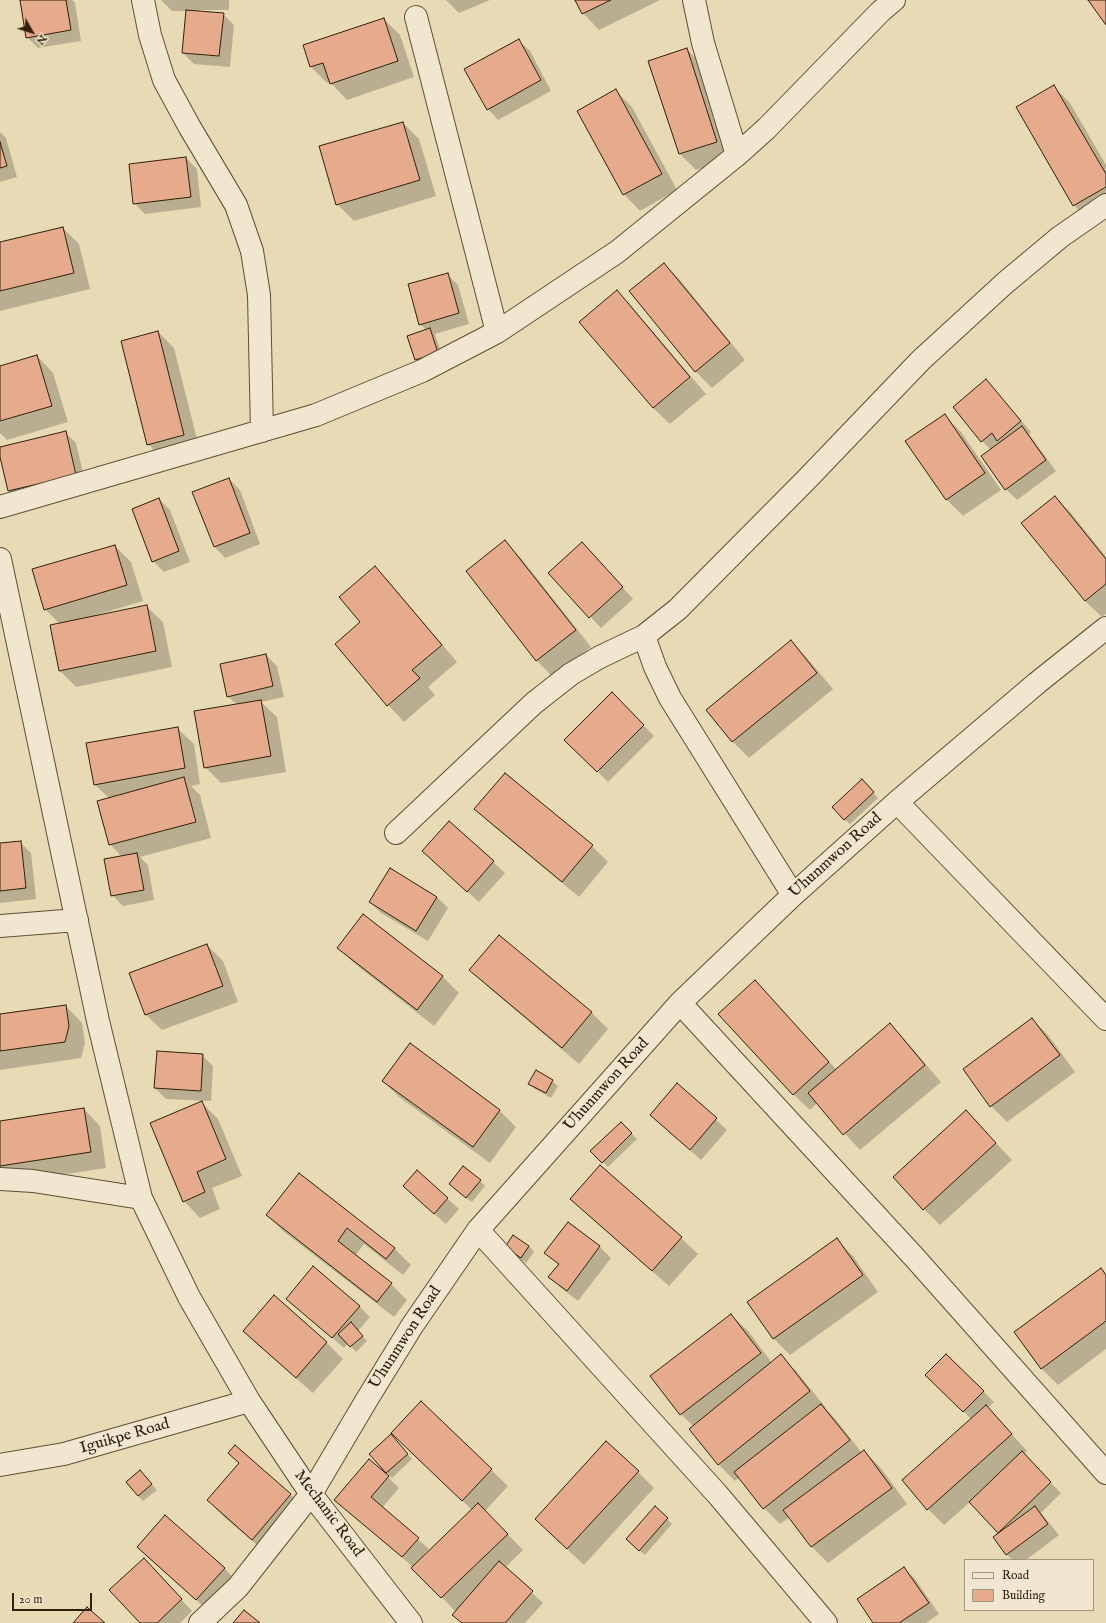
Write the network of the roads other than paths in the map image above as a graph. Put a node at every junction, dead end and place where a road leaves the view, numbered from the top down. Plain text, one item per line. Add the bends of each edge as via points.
1 (143, 0) edge
2 (694, 0) edge
3 (894, 0) edge
4 (416, 17) dead end
5 (737, 155) junction
6 (1106, 206) edge
7 (497, 332) junction
8 (262, 430) junction
9 (0, 507) edge
10 (0, 558) edge
11 (3, 590) edge
12 (1106, 628) edge
13 (644, 636) junction
14 (897, 802) junction
15 (396, 833) dead end
16 (792, 895) junction
17 (77, 920) junction
18 (0, 926) edge
19 (680, 1003) junction
20 (1106, 1019) edge
21 (0, 1179) edge
22 (141, 1198) junction
23 (478, 1230) junction
24 (249, 1401) junction
25 (0, 1465) edge
26 (1106, 1473) edge
27 (311, 1494) junction
28 (200, 1623) edge
29 (411, 1623) edge
30 (826, 1623) edge

1 - 8 street via 150,35 164,80 236,205 252,251 259,295
2 - 5 street via 702,43
3 - 5 street
4 - 7 street
5 - 7 street via 617,252
6 - 13 street via 1060,237 921,360 690,598
7 - 8 street via 422,371 316,415
8 - 9 street
10 - 11 street, Mechanic Road
11 - 17 street, Mechanic Road
12 - 14 street, Uhunmwon Road
13 - 15 street via 572,674 534,703
13 - 16 street via 670,698
14 - 16 street, Uhunmwon Road
14 - 20 street
16 - 19 street, Uhunmwon Road
17 - 18 street
17 - 22 street, Mechanic Road via 98,1021
19 - 23 street, Uhunmwon Road
19 - 26 street via 915,1258
21 - 22 street via 33,1181
22 - 24 street, Mechanic Road via 189,1297
23 - 27 street, Uhunmwon Road via 412,1326
23 - 30 street via 718,1495
24 - 25 street, Iguikpe Road via 64,1454
24 - 27 street, Mechanic Road
27 - 28 street, Uhunmwon Road via 238,1587
27 - 29 street, Mechanic Road

